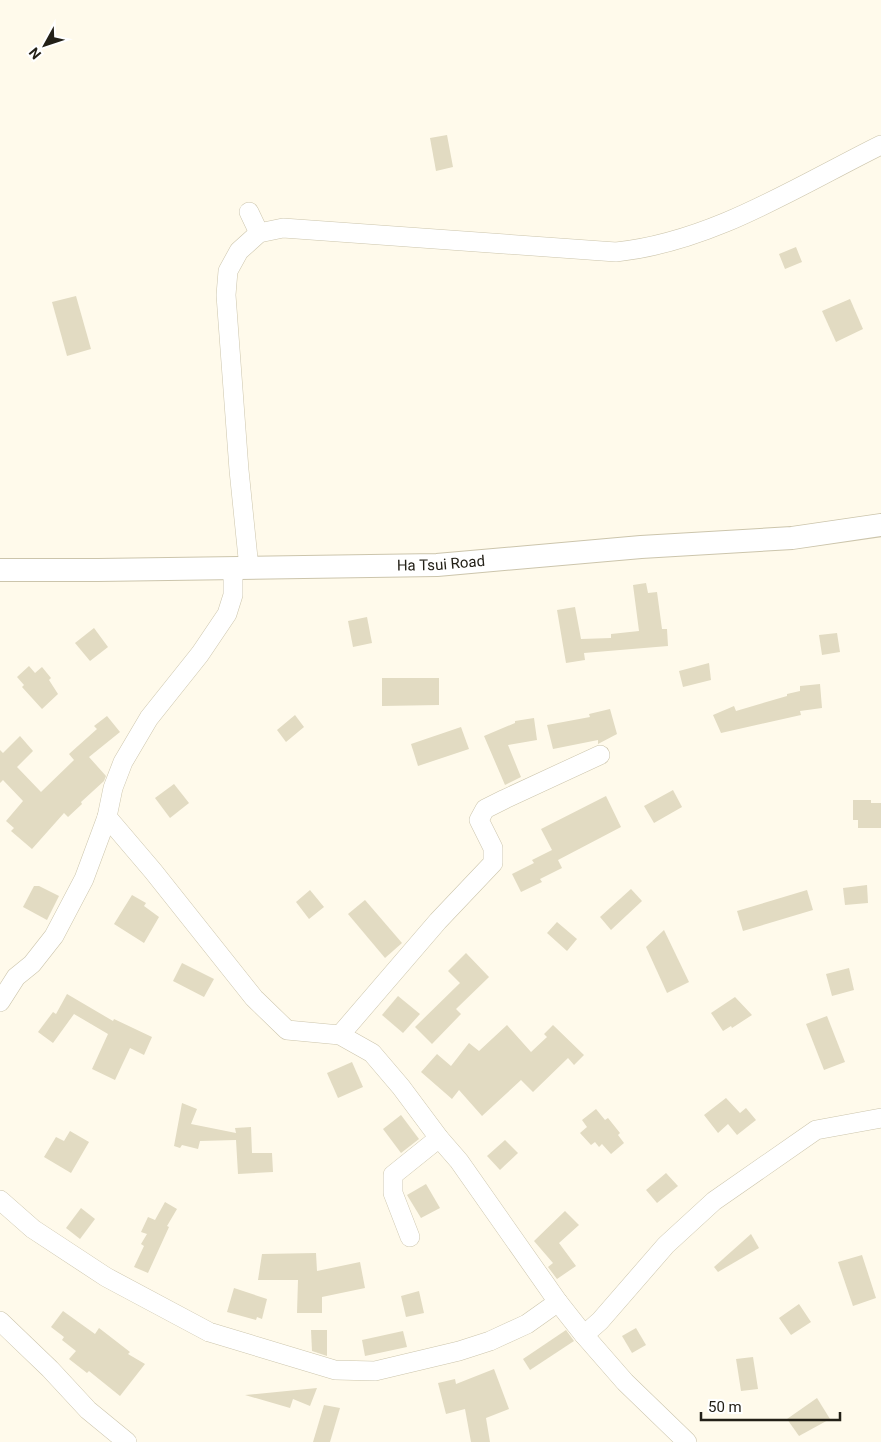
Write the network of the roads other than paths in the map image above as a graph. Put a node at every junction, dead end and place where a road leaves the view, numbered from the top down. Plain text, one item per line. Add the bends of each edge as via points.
1 (881, 146) edge
2 (249, 212) dead end
3 (259, 233) junction
4 (881, 525) edge
5 (241, 568) junction
6 (0, 570) edge
7 (600, 755) dead end
8 (107, 817) junction
9 (0, 1002) edge
10 (340, 1035) junction
11 (881, 1118) edge
12 (439, 1138) junction
13 (0, 1200) edge
14 (410, 1237) dead end
15 (558, 1302) junction
16 (0, 1321) edge
17 (584, 1335) junction
18 (127, 1442) edge
19 (686, 1442) edge

1 - 3 street via 739,218 640,250 616,252 283,228
2 - 3 street
3 - 5 street via 239,251 228,271 226,295 239,470
4 - 5 street, Ha Tsui Road via 792,538 641,546 437,565
5 - 6 street, Ha Tsui Road
5 - 8 street via 227,614 149,718 122,762
7 - 10 street via 485,809 479,820 494,848 493,863 438,921
8 - 9 street via 84,879 54,936 32,964 16,977
8 - 10 street via 254,998 287,1030
10 - 12 street via 372,1053
11 - 17 street via 816,1130 714,1201 666,1245
12 - 14 street via 394,1175 393,1193
12 - 15 street via 459,1161
13 - 15 street via 33,1229 106,1277 209,1332 335,1370 375,1371 490,1341 527,1324
15 - 17 street
16 - 18 street via 88,1410
17 - 19 street via 625,1382

